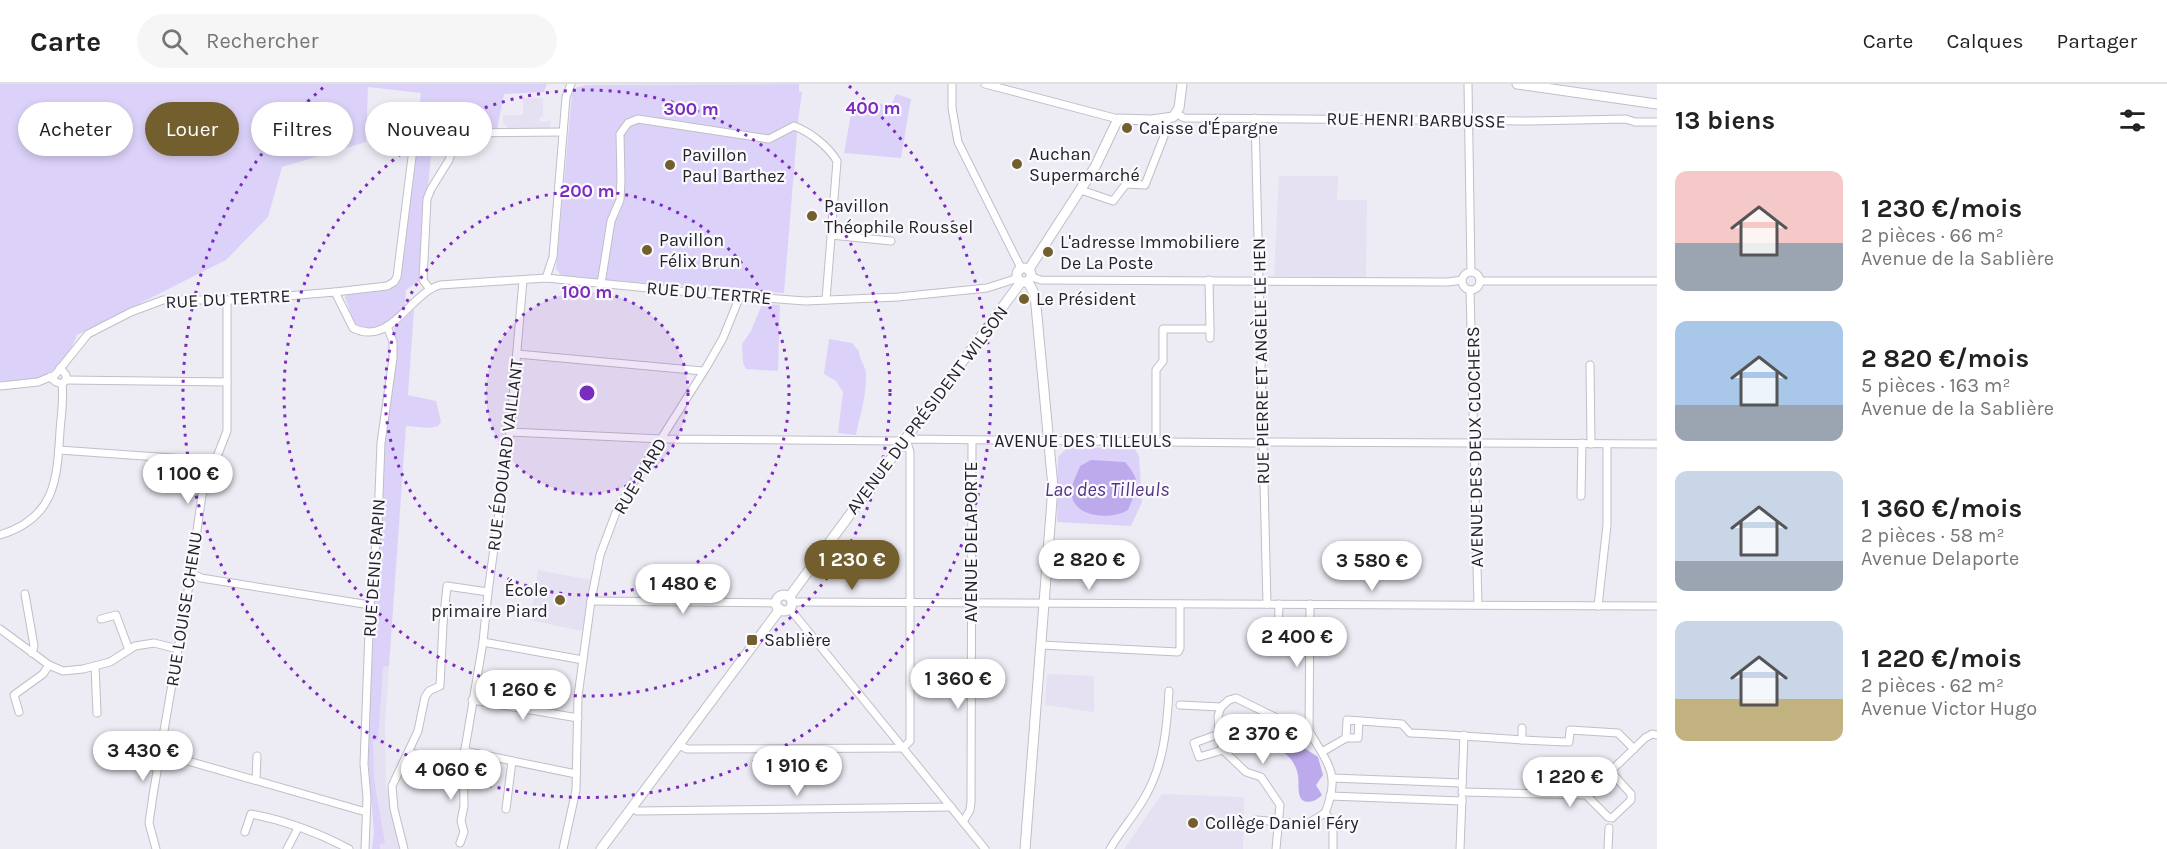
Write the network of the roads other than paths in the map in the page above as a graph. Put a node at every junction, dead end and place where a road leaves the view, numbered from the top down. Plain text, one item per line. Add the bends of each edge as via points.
1 (571, 84) edge
2 (952, 84) edge
3 (985, 84) edge
4 (1182, 84) edge
5 (1468, 84) edge
6 (1517, 84) edge
7 (1657, 104) edge
8 (1176, 113) junction
9 (1167, 118) junction
10 (1255, 118) junction
11 (1118, 119) junction
12 (1468, 121) junction
13 (1657, 122) edge
14 (563, 132) junction
15 (411, 156) edge
16 (1081, 190) junction
17 (831, 235) junction
18 (891, 241) dead end
19 (1471, 272) junction
20 (1025, 276) junction
21 (546, 278) junction
22 (1209, 279) junction
23 (524, 280) junction
24 (1259, 280) junction
25 (1462, 280) junction
26 (1480, 281) junction
27 (1657, 281) edge
28 (601, 284) junction
29 (429, 288) junction
30 (1470, 290) junction
31 (335, 292) junction
32 (740, 296) junction
33 (227, 300) junction
34 (826, 300) junction
35 (1163, 320) dead end
36 (387, 326) junction
37 (1163, 329) junction
38 (1210, 329) junction
39 (1210, 338) dead end
40 (517, 354) junction
41 (1590, 365) dead end
42 (60, 368) junction
43 (704, 371) junction
44 (50, 377) junction
45 (64, 382) junction
46 (227, 382) junction
47 (0, 386) edge
48 (510, 432) junction
49 (662, 439) junction
50 (906, 439) junction
51 (972, 441) junction
52 (1050, 441) junction
53 (1156, 441) junction
54 (1262, 442) junction
55 (1475, 443) junction
56 (1582, 443) junction
57 (1591, 444) junction
58 (1607, 444) junction
59 (1657, 444) edge
60 (59, 450) junction
61 (215, 461) junction
62 (1581, 496) dead end
63 (0, 535) edge
64 (191, 573) junction
65 (488, 592) junction
66 (25, 594) dead end
67 (591, 601) junction
68 (791, 602) junction
69 (911, 603) junction
70 (970, 603) junction
71 (1044, 604) junction
72 (1180, 604) junction
73 (1267, 604) junction
74 (1279, 604) junction
75 (1310, 604) junction
76 (370, 605) junction
77 (1478, 605) junction
78 (778, 606) junction
79 (1598, 606) junction
80 (1657, 606) edge
81 (101, 620) dead end
82 (0, 629) edge
83 (1278, 640) dead end
84 (483, 642) junction
85 (1041, 645) junction
86 (178, 649) junction
87 (129, 650) junction
88 (32, 653) junction
89 (583, 660) junction
90 (49, 665) junction
91 (95, 666) junction
92 (1169, 691) dead end
93 (472, 700) junction
94 (1180, 705) dead end
95 (1221, 707) junction
96 (19, 712) dead end
97 (97, 713) dead end
98 (578, 718) junction
99 (1361, 722) junction
100 (1522, 728) dead end
101 (1309, 731) junction
102 (1219, 734) junction
103 (1464, 735) junction
104 (1657, 735) edge
105 (1346, 738) junction
106 (1522, 740) junction
107 (679, 745) junction
108 (903, 748) junction
109 (1634, 749) junction
110 (1223, 750) junction
111 (464, 751) junction
112 (1322, 752) junction
113 (160, 753) junction
114 (409, 753) junction
115 (257, 756) dead end
116 (512, 761) junction
117 (463, 762) junction
118 (1611, 772) junction
119 (576, 774) junction
120 (1332, 778) junction
121 (256, 780) junction
122 (1462, 783) junction
123 (1462, 792) junction
124 (1586, 795) junction
125 (1330, 796) junction
126 (1462, 801) junction
127 (951, 807) junction
128 (633, 808) junction
129 (506, 809) dead end
130 (366, 812) junction
131 (1325, 813) junction
132 (1256, 820) dead end
133 (963, 822) junction
134 (1278, 822) junction
135 (1609, 823) junction
136 (297, 828) junction
137 (244, 832) dead end
138 (460, 843) dead end
139 (1110, 848) edge
140 (156, 849) edge
141 (287, 849) edge
142 (348, 849) edge
143 (365, 849) edge
144 (404, 849) edge
145 (563, 849) edge
146 (601, 849) edge
147 (985, 849) edge
148 (1025, 849) edge
149 (1276, 849) edge
150 (1333, 849) edge
151 (1460, 849) edge
152 (1608, 849) edge

1 - 14 street
2 - 20 street via 958,142
3 - 11 street
4 - 8 street
5 - 12 street
6 - 7 street
8 - 9 street
8 - 10 street, RUE HENRI BARBUSSE via 1184,118
9 - 11 street
9 - 16 street via 1166,131 1145,185 1126,184 1113,201
10 - 12 street, RUE HENRI BARBUSSE
10 - 24 street, RUE PIERRE ET ANGÈLE LE HEN
11 - 16 street, AVENUE DU PRÉSIDENT WILSON
12 - 13 street, RUE HENRI BARBUSSE
12 - 19 street
14 - 21 street via 553,257
14 - 29 street via 456,136 449,160 427,199 423,280
15 - 31 street, RUE DU TERTRE via 397,277 387,286
16 - 20 street, AVENUE DU PRÉSIDENT WILSON
17 - 18 street
17 - 28 street via 837,161 808,131 794,126 769,139 638,119 628,123 620,134 620,200 611,221
17 - 34 street
19 - 25 street
19 - 26 street
20 - 22 street via 1041,280
20 - 34 street, RUE DU TERTRE via 987,288
20 - 50 street, AVENUE DU PRÉSIDENT WILSON
20 - 52 street via 1035,295
21 - 23 street, RUE DU TERTRE
21 - 28 street, RUE DU TERTRE
22 - 24 street
22 - 38 street
23 - 29 street, RUE DU TERTRE
23 - 40 street, RUE ÉDOUARD VAILLANT
24 - 25 street
24 - 54 street, RUE PIERRE ET ANGÈLE LE HEN
25 - 30 street
26 - 27 street
26 - 30 street
28 - 32 street, RUE DU TERTRE
29 - 36 street
30 - 55 street, AVENUE DES DEUX CLOCHERS
31 - 33 street, RUE DU TERTRE
31 - 36 street via 353,328 367,333
32 - 34 street, RUE DU TERTRE
32 - 43 street, RUE PIARD
33 - 42 street, RUE DU TERTRE via 163,300 131,312 88,334
33 - 46 street, RUE LOUISE CHENU
35 - 37 street
36 - 76 street, RUE DENIS PAPIN via 393,358 381,443
37 - 38 street
37 - 53 street via 1163,361 1156,370
38 - 39 street
40 - 43 street
40 - 48 street, RUE ÉDOUARD VAILLANT
41 - 57 street
42 - 44 street, RUE DU TERTRE
42 - 45 street via 66,375
43 - 49 street, RUE PIARD
44 - 45 street
44 - 47 street, RUE DU TERTRE
45 - 46 street
45 - 60 street
46 - 61 street, RUE LOUISE CHENU via 227,431
48 - 49 street, AVENUE DES TILLEULS
48 - 65 street, RUE ÉDOUARD VAILLANT
49 - 50 street, AVENUE DES TILLEULS
49 - 67 street, RUE PIARD via 618,507 600,555
50 - 51 street, AVENUE DES TILLEULS
50 - 68 street, AVENUE DU PRÉSIDENT WILSON
50 - 69 street via 910,452
51 - 52 street, AVENUE DES TILLEULS
51 - 70 street, AVENUE DELAPORTE
52 - 53 street, AVENUE DES TILLEULS
52 - 71 street via 1053,487
53 - 54 street, AVENUE DES TILLEULS
54 - 55 street, AVENUE DES TILLEULS
54 - 73 street, RUE PIERRE ET ANGÈLE LE HEN
55 - 56 street, AVENUE DES TILLEULS
55 - 77 street, AVENUE DES DEUX CLOCHERS
56 - 57 street, AVENUE DES TILLEULS
56 - 62 street
57 - 58 street, AVENUE DES TILLEULS
58 - 59 street, AVENUE DES TILLEULS
58 - 79 street via 1607,525
60 - 61 street
60 - 63 street via 54,488 44,507 30,520
61 - 64 street, RUE LOUISE CHENU via 202,495
64 - 76 street via 201,578
64 - 86 street, RUE LOUISE CHENU
65 - 84 street, RUE ÉDOUARD VAILLANT
65 - 114 street via 447,586 440,686 425,697
66 - 88 street
67 - 78 street
67 - 89 street, RUE PIARD
68 - 69 street
68 - 78 street via 785,611
68 - 78 street via 782,595
68 - 108 street
69 - 70 street
69 - 108 street via 910,741
70 - 71 street
70 - 133 street, AVENUE DELAPORTE via 971,802
71 - 72 street
71 - 85 street
72 - 73 street
72 - 85 street via 1178,652
73 - 74 street
74 - 75 street
74 - 83 street
75 - 77 street
75 - 101 street
76 - 130 street, RUE DENIS PAPIN
77 - 79 street
78 - 107 street
79 - 80 street
81 - 87 street via 116,615
82 - 88 street
84 - 89 street
84 - 93 street, RUE ÉDOUARD VAILLANT
85 - 148 street
86 - 87 street via 154,643
86 - 113 street, RUE LOUISE CHENU
87 - 91 street
88 - 90 street
89 - 98 street, RUE PIARD
90 - 91 street via 63,671
90 - 96 street via 14,695
91 - 97 street
92 - 139 street via 1167,731 1159,766 1146,795
93 - 98 street
93 - 111 street, RUE ÉDOUARD VAILLANT
94 - 95 street
95 - 101 street via 1236,698
95 - 102 street
98 - 119 street, RUE PIARD
99 - 103 street via 1402,724 1410,733
99 - 105 street via 1358,738
99 - 105 street via 1347,720
100 - 106 street
101 - 112 street
102 - 110 street
102 - 110 street via 1194,743 1199,758
103 - 106 street
103 - 122 street
104 - 109 street via 1645,738
105 - 112 street
106 - 109 street via 1569,742 1570,730 1618,733
107 - 108 street via 687,749
107 - 128 street
108 - 127 street
109 - 118 street
110 - 134 street via 1246,772 1261,777 1280,805
111 - 116 street
111 - 117 street, RUE ÉDOUARD VAILLANT
112 - 120 street
113 - 121 street
113 - 140 street, RUE LOUISE CHENU via 150,824
114 - 117 street
114 - 144 street via 396,776 392,796
115 - 121 street
116 - 119 street
116 - 129 street
117 - 138 street, RUE ÉDOUARD VAILLANT via 464,832
118 - 124 street
118 - 135 street via 1631,794 1631,800
119 - 145 street, RUE PIARD
120 - 122 street
120 - 125 street
121 - 130 street
122 - 123 street
123 - 124 street
123 - 126 street
124 - 135 street
125 - 126 street
125 - 131 street
126 - 151 street
127 - 128 street via 637,811
127 - 133 street
128 - 146 street
130 - 143 street, RUE DENIS PAPIN
131 - 134 street via 1307,824
131 - 150 street via 1333,822
132 - 134 street
133 - 147 street
134 - 149 street
135 - 152 street
136 - 137 street via 251,814
136 - 141 street
136 - 142 street

